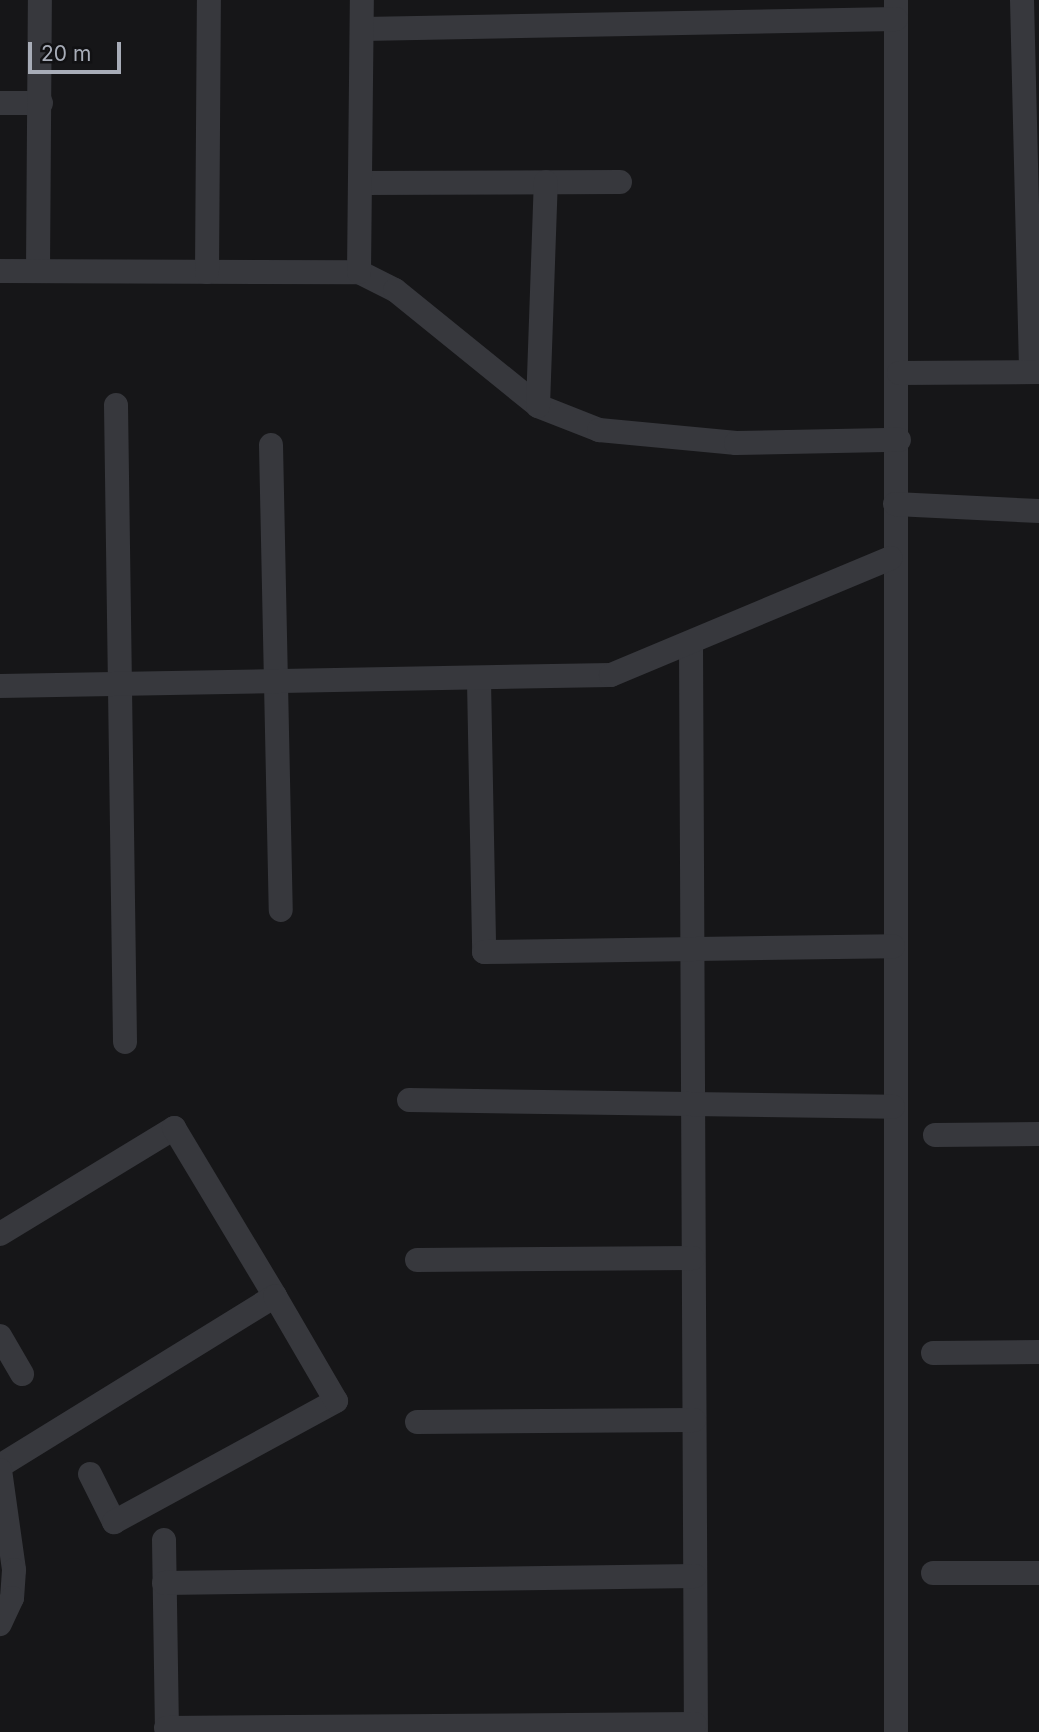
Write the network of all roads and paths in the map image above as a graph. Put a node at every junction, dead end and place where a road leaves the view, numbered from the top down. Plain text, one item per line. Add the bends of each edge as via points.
1 (40, 0) edge
2 (209, 0) edge
3 (362, 0) edge
4 (1023, 0) edge
5 (896, 9) edge
6 (363, 29) junction
7 (1031, 34) edge
8 (0, 103) edge
9 (41, 103) junction
10 (545, 182) junction
11 (620, 182) dead end
12 (364, 183) junction
13 (1033, 206) edge
14 (38, 270) junction
15 (0, 271) edge
16 (207, 272) junction
17 (359, 272) junction
18 (1035, 372) edge
19 (899, 373) junction
20 (116, 405) dead end
21 (538, 406) junction
22 (900, 440) junction
23 (271, 445) dead end
24 (895, 504) junction
25 (1039, 511) edge
26 (891, 558) junction
27 (691, 644) junction
28 (479, 681) junction
29 (278, 682) junction
30 (122, 685) junction
31 (0, 686) edge
32 (281, 910) dead end
33 (893, 946) junction
34 (692, 949) junction
35 (125, 1042) dead end
36 (409, 1100) dead end
37 (693, 1105) junction
38 (893, 1107) junction
39 (1039, 1134) edge
40 (935, 1135) dead end
41 (0, 1234) edge
42 (694, 1258) junction
43 (416, 1259) dead end
44 (275, 1296) junction
45 (0, 1336) edge
46 (1039, 1352) edge
47 (933, 1353) dead end
48 (22, 1374) dead end
49 (694, 1420) junction
50 (416, 1422) dead end
51 (0, 1468) edge
52 (90, 1474) dead end
53 (164, 1540) dead end
54 (933, 1573) dead end
55 (1039, 1573) edge
56 (695, 1576) junction
57 (164, 1583) junction
58 (0, 1624) edge
59 (696, 1728) edge
60 (166, 1730) edge
61 (896, 1732) edge

1 - 9 street
2 - 16 street
3 - 6 street
4 - 7 street
5 - 6 street
5 - 19 street
6 - 12 street
7 - 13 street
8 - 9 street
9 - 14 street
10 - 11 street
10 - 12 street
10 - 21 street
12 - 17 street
13 - 18 street
14 - 15 street
14 - 16 street
16 - 17 street
17 - 21 street via 395,290
18 - 19 street
19 - 22 street
20 - 30 street
21 - 22 street via 599,430 655,439
22 - 24 street
23 - 29 street
24 - 25 street
24 - 26 street
26 - 27 street
26 - 33 street
27 - 28 street via 611,675
27 - 34 street
28 - 29 street
28 - 34 street via 484,952
29 - 30 street
29 - 32 street
30 - 31 street
30 - 35 street
33 - 34 street
33 - 38 street
34 - 37 street
36 - 37 street
37 - 38 street
37 - 42 street
38 - 61 street
39 - 40 street
41 - 44 street via 174,1128
42 - 43 street
42 - 49 street
44 - 51 street
44 - 52 street via 336,1401 114,1522
45 - 48 street
46 - 47 street
49 - 50 street
49 - 56 street
51 - 58 street via 14,1570 12,1598
53 - 57 street
54 - 55 street
56 - 57 street
56 - 59 street
57 - 60 street
59 - 60 street

